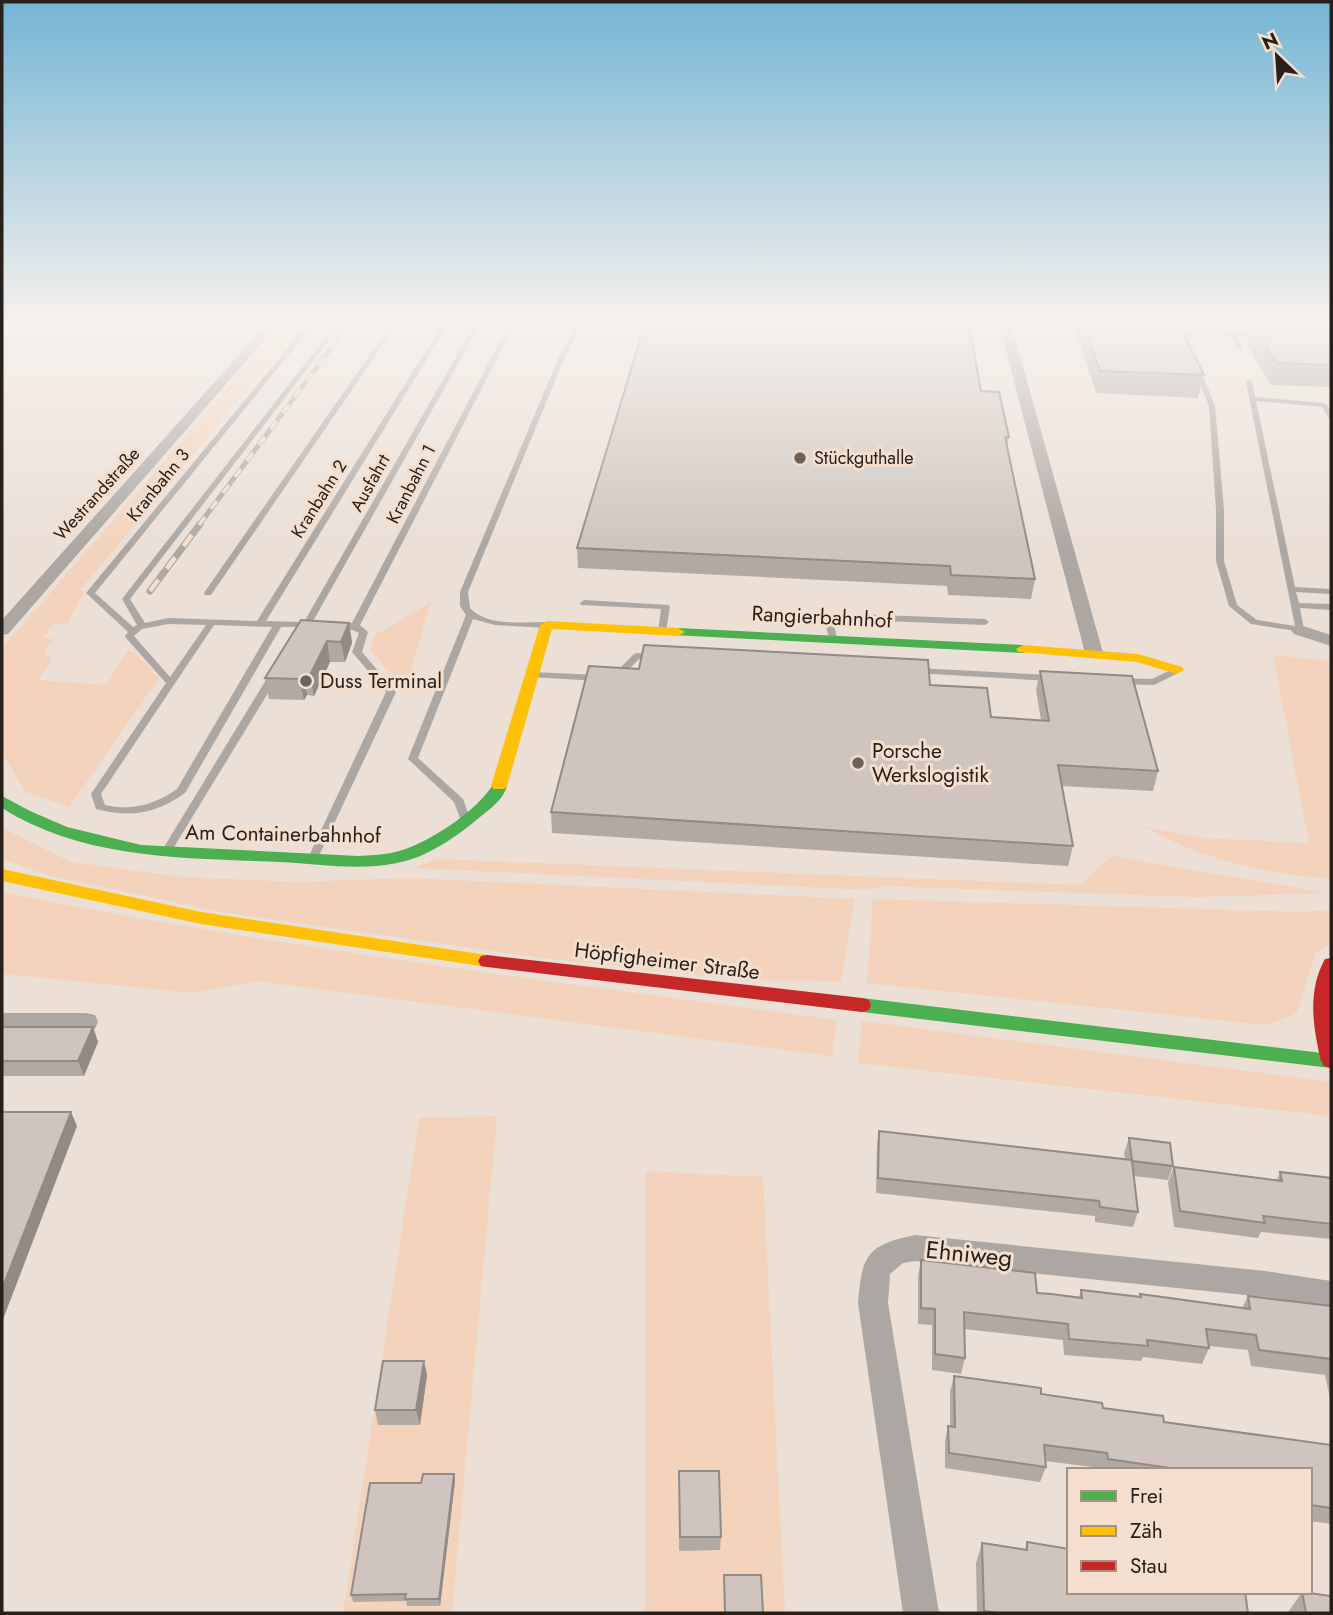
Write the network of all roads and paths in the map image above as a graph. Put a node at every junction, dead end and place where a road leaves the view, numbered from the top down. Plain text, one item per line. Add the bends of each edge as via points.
1 (209, 395) edge
2 (252, 395) edge
3 (284, 395) edge
4 (345, 395) edge
5 (401, 395) edge
6 (437, 395) edge
7 (475, 395) edge
8 (546, 395) edge
9 (1024, 395) edge
10 (1208, 395) edge
11 (1253, 395) edge
12 (1254, 399) junction
13 (1327, 404) edge
14 (1331, 418) edge
15 (1292, 589) junction
16 (1331, 591) edge
17 (208, 593) dead end
18 (584, 603) dead end
19 (1295, 605) junction
20 (1331, 607) edge
21 (470, 614) junction
22 (212, 622) junction
23 (985, 622) dead end
24 (260, 623) junction
25 (278, 624) junction
26 (307, 624) junction
27 (319, 625) edge
28 (331, 625) edge
29 (355, 625) junction
30 (547, 625) junction
31 (138, 629) junction
32 (2, 630) edge
33 (1300, 630) junction
34 (662, 631) junction
35 (833, 639) junction
36 (1331, 641) edge
37 (293, 646) edge
38 (1094, 653) junction
39 (664, 657) edge
40 (279, 667) edge
41 (911, 670) edge
42 (1177, 670) joint
43 (533, 675) junction
44 (1062, 678) edge
45 (1103, 681) edge
46 (170, 682) junction
47 (2, 801) edge
48 (467, 823) junction
49 (166, 852) junction
50 (312, 860) junction
51 (2, 875) edge
52 (1331, 964) edge
53 (2, 1022) edge
54 (86, 1022) dead end
55 (1331, 1061) edge
56 (1331, 1294) edge
57 (921, 1613) edge

1 - 32 street, Westrandstraße
2 - 31 lane, Kranbahn 3 via 90,593
3 - 31 lane via 126,599
4 - 17 lane
5 - 24 lane, Kranbahn 2
6 - 26 lane, Ausfahrt
7 - 29 lane, Kranbahn 1
8 - 21 lane via 464,592 464,606
9 - 38 street
10 - 33 lane via 1220,510 1220,561 1233,606 1254,622
11 - 12 lane
12 - 13 lane
12 - 15 lane
13 - 14 lane
15 - 16 lane
15 - 19 lane
18 - 34 lane via 666,607
19 - 20 lane
19 - 33 lane
21 - 30 lane via 487,621
21 - 48 lane via 413,760 459,801
22 - 24 lane
22 - 31 lane via 168,621
22 - 46 lane
23 - 35 lane via 828,616
24 - 25 lane
25 - 26 lane
25 - 46 lane via 181,792 143,811 119,813 100,807 96,794
26 - 27 lane
26 - 37 lane
28 - 29 lane
29 - 50 lane via 363,632 357,652 391,692
30 - 34 street, Rangierbahnhof
30 - 43 street, Am Containerbahnhof
31 - 46 lane via 129,636 133,643
33 - 36 street
34 - 35 street, Rangierbahnhof
35 - 38 street, Rangierbahnhof
38 - 42 street, Rangierbahnhof
39 - 43 lane via 637,656 614,679
40 - 49 lane, Am Containerbahnhof
41 - 44 lane
42 - 45 lane via 1154,682
43 - 48 street, Am Containerbahnhof via 496,794
47 - 49 street, Am Containerbahnhof via 24,816 62,831 108,844
48 - 50 street, Am Containerbahnhof via 396,858
49 - 50 street, Am Containerbahnhof
51 - 55 street, Höpfigheimer Straße via 254,928 636,980
52 - 55 street via 1322,990 1321,1012
53 - 54 street
56 - 57 street, Ehniweg via 915,1248 895,1252 876,1268 873,1303

